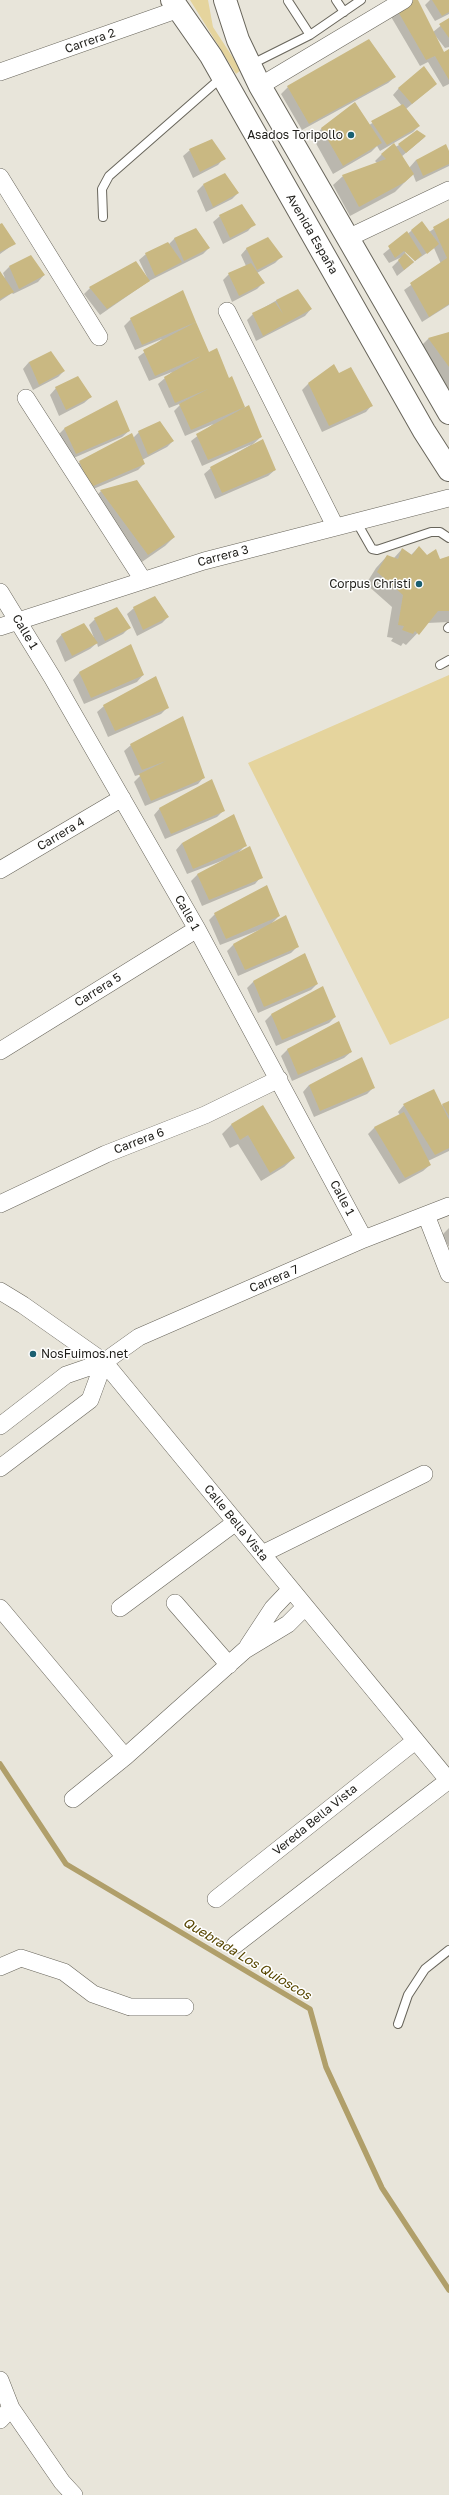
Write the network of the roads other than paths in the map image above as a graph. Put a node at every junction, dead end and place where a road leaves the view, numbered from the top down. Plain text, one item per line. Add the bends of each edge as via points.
1 (225, 0) edge
2 (336, 0) edge
3 (361, 0) edge
4 (404, 0) edge
5 (288, 2) dead end
6 (175, 4) edge
7 (344, 12) junction
8 (310, 35) junction
9 (249, 65) junction
10 (0, 72) edge
11 (222, 77) junction
12 (260, 86) junction
13 (0, 177) edge
14 (449, 190) edge
15 (103, 218) dead end
16 (348, 238) junction
17 (227, 311) dead end
18 (99, 337) dead end
19 (26, 398) dead end
20 (449, 413) edge
21 (449, 470) edge
22 (449, 498) edge
23 (356, 521) junction
24 (335, 526) junction
25 (449, 538) edge
26 (143, 580) junction
27 (0, 592) edge
28 (17, 619) junction
29 (0, 627) edge
30 (449, 660) edge
31 (440, 665) dead end
32 (122, 798) junction
33 (0, 870) edge
34 (197, 929) junction
35 (0, 1051) edge
36 (279, 1079) junction
37 (1, 1201) edge
38 (449, 1206) edge
39 (426, 1215) junction
40 (364, 1240) junction
41 (449, 1274) edge
42 (0, 1291) edge
43 (104, 1362) junction
44 (0, 1426) edge
45 (0, 1468) edge
46 (424, 1474) dead end
47 (236, 1522) junction
48 (262, 1554) junction
49 (291, 1589) junction
50 (175, 1603) dead end
51 (305, 1607) junction
52 (0, 1608) edge
53 (120, 1608) dead end
54 (245, 1650) junction
55 (229, 1665) junction
56 (415, 1740) junction
57 (125, 1757) junction
58 (449, 1781) edge
59 (73, 1799) dead end
60 (216, 1900) dead end
61 (235, 1945) dead end
62 (449, 1950) edge
63 (0, 1967) edge
64 (185, 2007) dead end
65 (398, 2024) dead end
66 (0, 2380) edge
67 (6, 2414) edge
68 (74, 2495) edge

1 - 9 street via 227,13
2 - 7 lane
3 - 7 lane
4 - 12 street
5 - 8 lane
6 - 10 street, Carrera 2
6 - 11 street, Avenida España via 211,56
7 - 8 lane
8 - 9 lane
9 - 12 street
11 - 15 lane via 109,176 102,189
11 - 21 street, Avenida España via 424,431
12 - 16 street
13 - 18 street
14 - 16 street
16 - 20 street
17 - 24 street
19 - 26 street
22 - 23 street, Carrera 3
23 - 24 street, Carrera 3
23 - 25 lane via 372,549 377,550 431,532 440,532
24 - 26 street, Carrera 3
26 - 28 street, Carrera 3
27 - 28 street, Calle 1
28 - 29 street, Carrera 3
28 - 32 street, Calle 1
30 - 31 lane
32 - 33 street, Carrera 4
32 - 34 street, Calle 1
34 - 35 street, Carrera 5
34 - 36 street, Calle 1
36 - 37 street, Carrera 6 via 205,1115 106,1154
36 - 40 street, Calle 1
38 - 39 street, Carrera 7
39 - 40 street, Carrera 7
39 - 41 street
40 - 43 street, Carrera 7 via 139,1337
42 - 43 street, Calle Bella Vista
43 - 44 street, Carrera 7 via 66,1375
43 - 45 street via 90,1400
43 - 47 street, Calle Bella Vista
46 - 48 street
47 - 48 street, Calle Bella Vista
47 - 53 street
48 - 49 street, Calle Bella Vista
49 - 51 street, Calle Bella Vista
49 - 54 street via 273,1608
50 - 55 street
51 - 54 street via 288,1624
51 - 56 street, Calle Bella Vista
52 - 57 street
54 - 55 street
55 - 57 street
56 - 58 street, Calle Bella Vista
56 - 60 street, Vereda Bella Vista
57 - 59 street
58 - 61 street
62 - 65 lane via 425,1968 408,1995
63 - 64 street via 22,1958 64,1972 93,1994 130,2007
66 - 67 street
67 - 68 street

